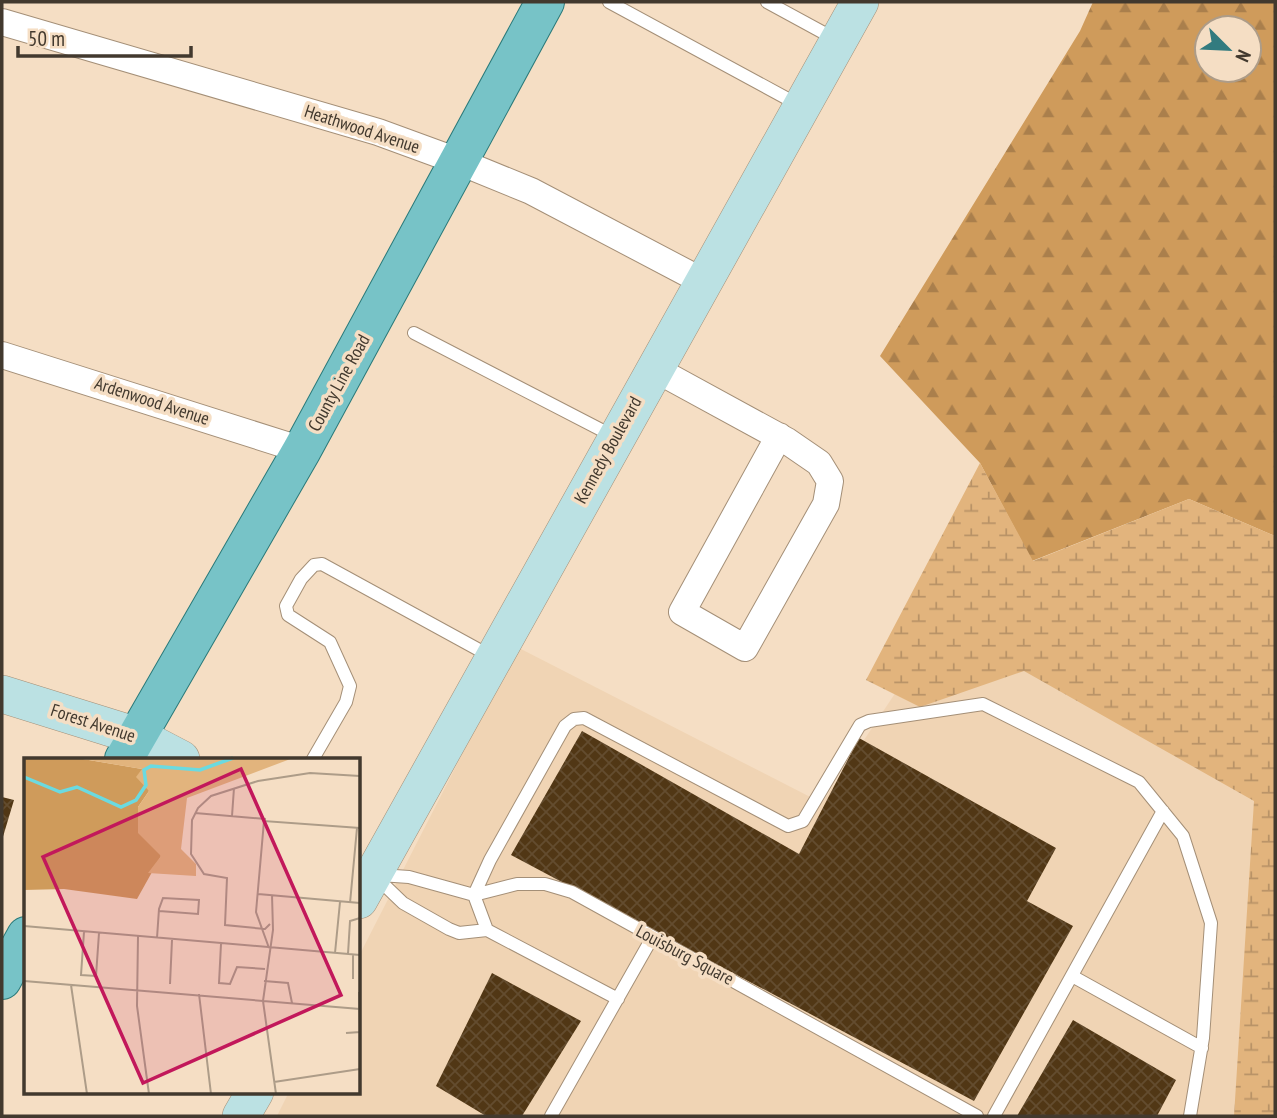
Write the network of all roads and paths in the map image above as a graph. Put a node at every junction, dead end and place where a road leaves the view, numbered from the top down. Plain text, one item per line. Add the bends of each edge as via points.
1 (545, 2) edge
2 (609, 2) edge
3 (767, 2) edge
4 (860, 2) edge
5 (2, 22) edge
6 (838, 41) junction
7 (801, 106) junction
8 (460, 162) junction
9 (704, 282) junction
10 (414, 333) dead end
11 (2, 355) edge
12 (655, 369) junction
13 (779, 436) junction
14 (615, 438) junction
15 (302, 450) junction
16 (493, 657) junction
17 (2, 694) edge
18 (131, 748) edge
19 (176, 758) edge
20 (314, 758) edge
21 (1163, 811) junction
22 (363, 879) edge
23 (474, 895) junction
24 (487, 930) junction
25 (652, 938) junction
26 (24, 940) edge
27 (1072, 976) junction
28 (2, 979) edge
29 (618, 999) junction
30 (1202, 1048) junction
31 (254, 1094) edge
32 (242, 1116) edge
33 (551, 1116) edge
34 (977, 1116) edge
35 (994, 1116) edge
36 (1190, 1116) edge

1 - 8 main road, County Line Road
2 - 7 lane
3 - 6 lane
4 - 6 street, Kennedy Boulevard
5 - 8 street, Heathwood Avenue via 378,132
6 - 7 street, Kennedy Boulevard
7 - 9 street, Kennedy Boulevard
8 - 9 street, Heathwood Avenue via 531,191
8 - 15 main road, County Line Road
9 - 12 street, Kennedy Boulevard
10 - 14 lane
11 - 15 street, Ardenwood Avenue
12 - 13 street
12 - 14 street, Kennedy Boulevard
13 - 13 street via 819,463 830,481 826,504 745,648 682,612
14 - 16 street, Kennedy Boulevard
15 - 18 main road, County Line Road
16 - 20 lane via 322,564 314,565 286,606 288,615 330,642 350,686 346,702
16 - 22 street, Kennedy Boulevard
17 - 18 street, Forest Avenue
18 - 19 street, Forest Avenue
21 - 23 lane via 1139,782 982,704 860,725 803,821 788,826 584,718 574,719 565,726
21 - 27 lane
21 - 30 lane via 1183,836 1210,923
22 - 23 lane, Louisburg Square via 409,877
22 - 24 lane via 449,929 459,933
23 - 24 lane
23 - 25 lane, Louisburg Square via 517,884 545,884 572,892
24 - 29 lane
25 - 29 lane
25 - 34 lane, Louisburg Square
26 - 28 main road
27 - 30 lane
27 - 35 lane
29 - 33 lane
30 - 36 lane
31 - 32 street

